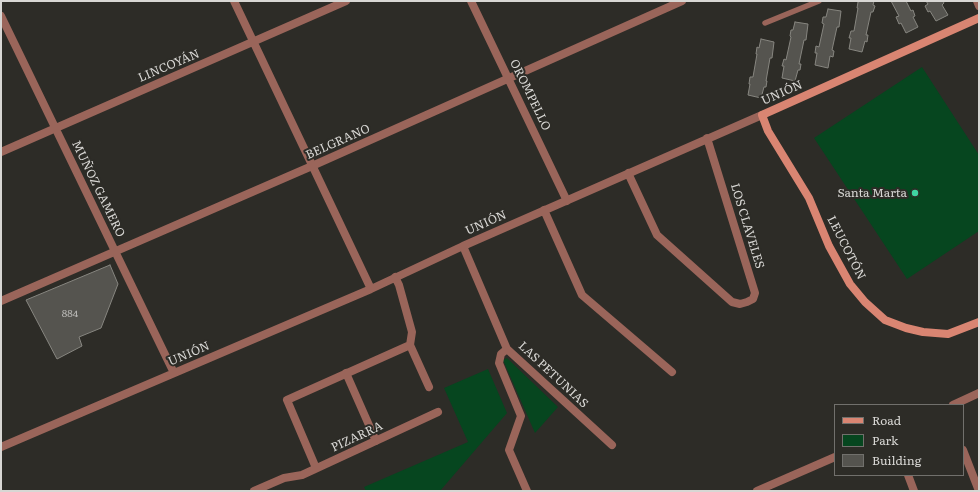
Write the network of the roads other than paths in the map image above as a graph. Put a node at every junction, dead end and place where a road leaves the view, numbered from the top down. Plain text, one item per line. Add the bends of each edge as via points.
1 (234, 1) edge
2 (346, 1) edge
3 (471, 1) edge
4 (682, 1) edge
5 (820, 1) edge
6 (977, 1) edge
7 (979, 6) edge
8 (1, 16) edge
9 (979, 18) edge
10 (765, 23) dead end
11 (254, 42) junction
12 (509, 78) junction
13 (762, 115) junction
14 (55, 128) junction
15 (707, 138) junction
16 (1, 152) edge
17 (312, 166) junction
18 (628, 173) junction
19 (567, 201) junction
20 (544, 210) junction
21 (463, 246) junction
22 (115, 251) junction
23 (395, 277) junction
24 (371, 289) junction
25 (1, 301) edge
26 (979, 322) edge
27 (410, 345) junction
28 (507, 349) junction
29 (672, 372) dead end
30 (174, 373) junction
31 (346, 374) junction
32 (429, 387) dead end
33 (979, 393) edge
34 (955, 404) edge
35 (438, 412) dead end
36 (376, 441) junction
37 (612, 445) dead end
38 (1, 447) edge
39 (964, 453) edge
40 (834, 457) edge
41 (316, 468) junction
42 (908, 476) edge
43 (254, 491) edge
44 (527, 491) edge
45 (757, 491) edge
46 (914, 491) edge
47 (979, 491) edge

1 - 11 street
2 - 11 street, LINCOYÁN
3 - 12 street, OROMPELLO
4 - 12 street, BELGRANO
5 - 10 lane
6 - 7 street
8 - 14 street, MUÑOZ GAMERO
9 - 13 street, UNIÓN
11 - 14 street, LINCOYÁN
11 - 17 street
12 - 17 street, BELGRANO
12 - 19 street, OROMPELLO
13 - 15 street, UNIÓN
13 - 26 street, LEUCOTÓN via 768,131 808,198 829,246 850,284 865,302 885,320 923,332 948,334
14 - 16 street, LINCOYÁN
14 - 22 street, MUÑOZ GAMERO
15 - 18 street, UNIÓN
15 - 18 street, LOS CLAVELES via 755,293 747,302 732,302 657,235
17 - 22 street, BELGRANO
17 - 24 street
18 - 19 street, UNIÓN
19 - 20 street, UNIÓN
20 - 21 street, UNIÓN
20 - 29 street via 582,295
21 - 23 street, UNIÓN
21 - 28 street, LAS PETUNIAS
22 - 25 street, BELGRANO
22 - 30 street, MUÑOZ GAMERO
23 - 24 street, UNIÓN
23 - 27 street via 412,332
24 - 30 street, UNIÓN
27 - 31 street
27 - 32 street
28 - 37 street, LAS PETUNIAS
28 - 44 street via 501,354 499,363 521,416 509,450
30 - 38 street, UNIÓN
31 - 36 street
31 - 41 street via 287,400
33 - 34 street
35 - 36 street, PIZARRA
36 - 41 street, PIZARRA
39 - 47 street
40 - 45 street
41 - 43 street, PIZARRA
42 - 46 street

